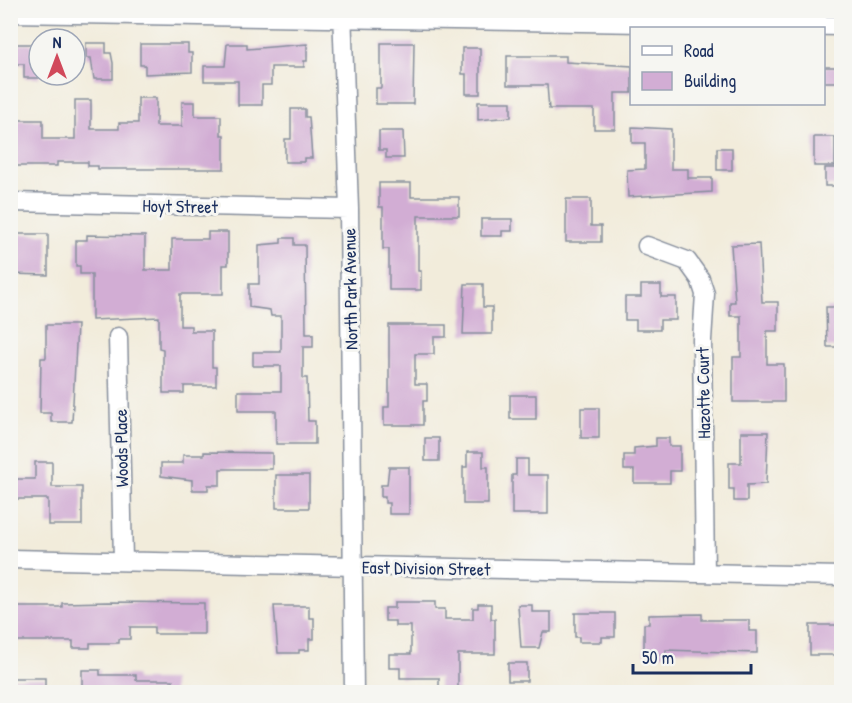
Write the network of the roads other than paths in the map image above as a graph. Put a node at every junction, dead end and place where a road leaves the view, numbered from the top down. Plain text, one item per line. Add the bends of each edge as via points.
1 (10, 13) edge
2 (342, 14) edge
3 (814, 18) edge
4 (842, 26) edge
5 (10, 202) edge
6 (349, 210) junction
7 (647, 246) dead end
8 (118, 337) dead end
9 (10, 559) edge
10 (123, 560) junction
11 (353, 567) junction
12 (705, 573) junction
13 (842, 576) edge
14 (354, 693) edge

1 - 2 street
2 - 3 street
2 - 6 street, North Park Avenue
3 - 4 street
5 - 6 street, Hoyt Street
6 - 11 street, North Park Avenue
7 - 12 street, Hazotte Court via 687,261 705,294 702,340
8 - 10 street, Woods Place
9 - 10 street, East Division Street
10 - 11 street, East Division Street
11 - 12 street, East Division Street
11 - 14 street, North Park Avenue
12 - 13 street, East Division Street

